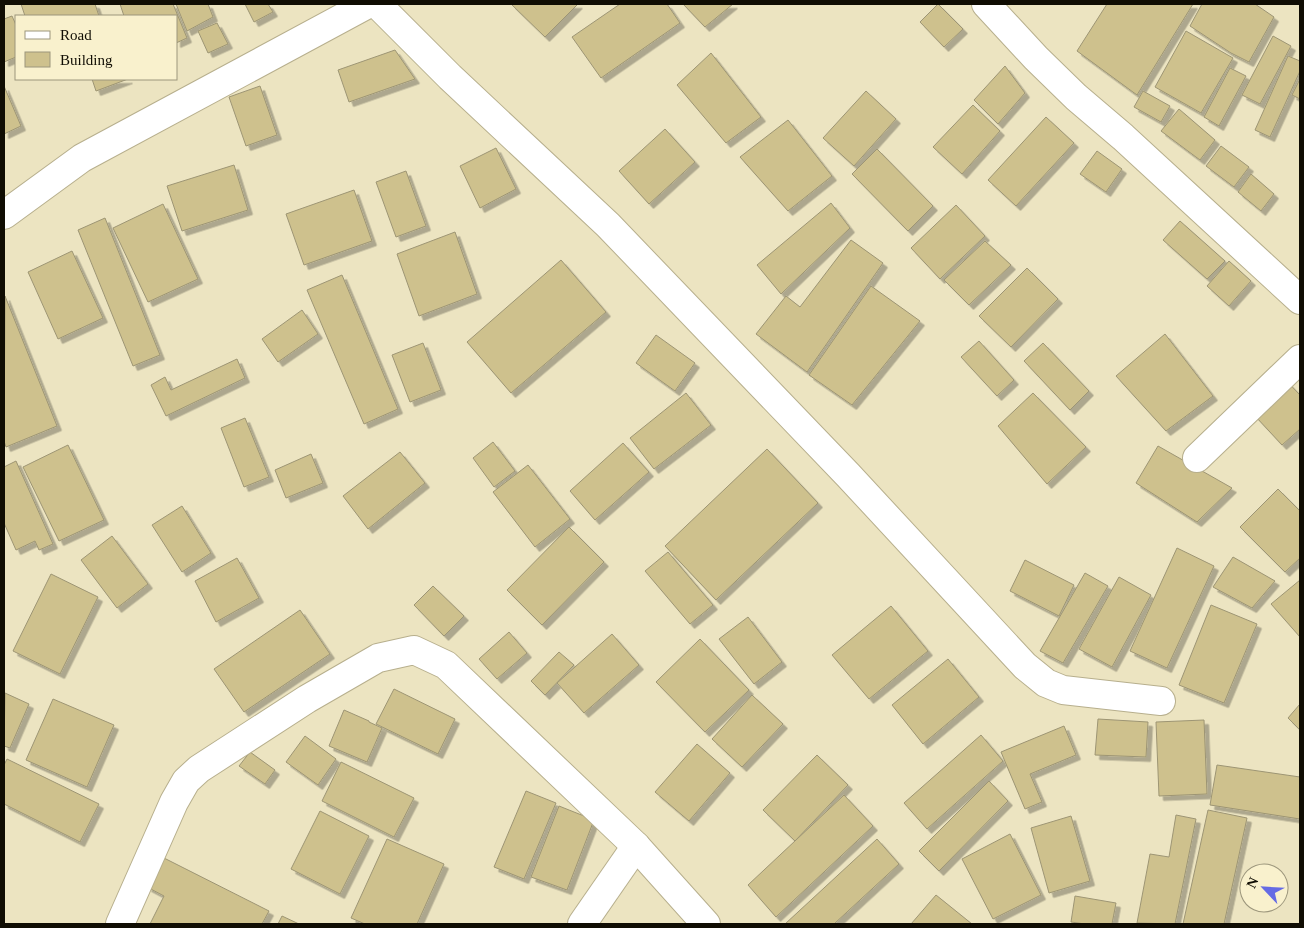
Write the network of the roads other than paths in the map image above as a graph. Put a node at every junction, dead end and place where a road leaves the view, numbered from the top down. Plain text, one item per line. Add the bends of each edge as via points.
1 (368, 4) edge
2 (377, 4) edge
3 (986, 4) edge
4 (4, 215) edge
5 (1300, 299) edge
6 (1300, 359) edge
7 (1198, 458) dead end
8 (1161, 701) dead end
9 (636, 846) junction
10 (120, 924) edge
11 (582, 924) edge
12 (706, 924) edge

1 - 4 street via 82,158
2 - 8 street via 608,225 848,475 1025,666 1046,684 1063,690
3 - 5 street via 1076,97
6 - 7 street
9 - 10 street via 446,665 414,650 378,658 307,699 186,781
9 - 11 street
9 - 12 street

